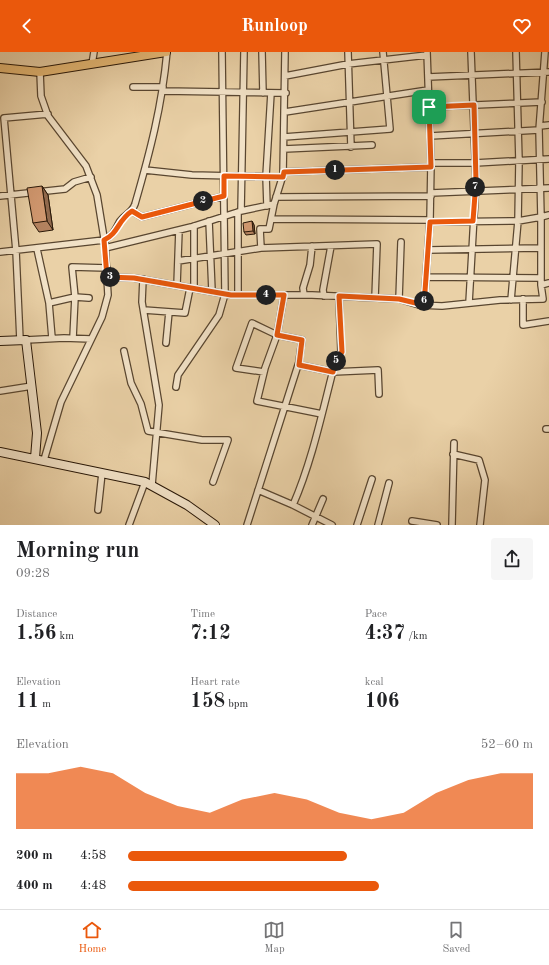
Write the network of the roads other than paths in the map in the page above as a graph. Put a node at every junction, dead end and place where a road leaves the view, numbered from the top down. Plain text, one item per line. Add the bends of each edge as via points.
1 (94, 52) edge
2 (166, 52) edge
3 (222, 52) edge
4 (244, 52) edge
5 (262, 52) edge
6 (285, 52) edge
7 (348, 52) edge
8 (384, 52) edge
9 (471, 52) edge
10 (516, 52) edge
11 (545, 52) edge
12 (427, 53) edge
13 (384, 60) junction
14 (92, 64) junction
15 (348, 64) junction
16 (0, 68) edge
17 (40, 72) junction
18 (547, 72) edge
19 (516, 74) junction
20 (472, 75) junction
21 (285, 76) junction
22 (428, 77) junction
23 (133, 86) dead end
24 (163, 89) junction
25 (428, 90) junction
26 (224, 92) junction
27 (244, 92) junction
28 (263, 93) junction
29 (271, 93) junction
30 (286, 93) junction
31 (387, 96) junction
32 (350, 101) junction
33 (542, 102) junction
34 (517, 103) junction
35 (474, 105) junction
36 (429, 107) junction
37 (285, 112) junction
38 (48, 114) junction
39 (549, 125) edge
40 (540, 128) junction
41 (518, 131) junction
42 (351, 132) junction
43 (475, 133) junction
44 (430, 136) junction
45 (284, 137) junction
46 (372, 145) dead end
47 (351, 147) junction
48 (284, 149) junction
49 (549, 159) edge
50 (540, 160) junction
51 (519, 161) junction
52 (475, 163) junction
53 (431, 165) junction
54 (145, 170) junction
55 (283, 174) junction
56 (224, 176) junction
57 (242, 176) junction
58 (266, 176) junction
59 (91, 177) junction
60 (549, 188) edge
61 (540, 190) junction
62 (518, 191) junction
63 (475, 192) junction
64 (431, 195) junction
65 (0, 196) edge
66 (12, 196) junction
67 (224, 196) junction
68 (276, 197) junction
69 (274, 204) junction
70 (267, 206) junction
71 (132, 211) junction
72 (239, 211) junction
73 (549, 215) edge
74 (223, 216) junction
75 (541, 217) junction
76 (271, 219) junction
77 (209, 221) junction
78 (430, 221) junction
79 (473, 221) junction
80 (518, 221) junction
81 (194, 226) junction
82 (179, 230) junction
83 (104, 240) junction
84 (401, 242) dead end
85 (312, 246) junction
86 (331, 246) junction
87 (105, 248) junction
88 (261, 248) junction
89 (515, 248) junction
90 (540, 248) junction
91 (37, 249) junction
92 (472, 249) junction
93 (428, 250) junction
94 (16, 251) junction
95 (0, 252) edge
96 (238, 252) junction
97 (224, 254) junction
98 (211, 256) junction
99 (194, 258) junction
100 (178, 261) junction
101 (106, 268) junction
102 (107, 277) junction
103 (426, 277) junction
104 (541, 278) junction
105 (143, 279) junction
106 (470, 279) junction
107 (512, 279) junction
108 (549, 283) edge
109 (177, 285) junction
110 (541, 285) junction
111 (192, 288) junction
112 (212, 292) junction
113 (225, 294) junction
114 (238, 295) junction
115 (284, 295) junction
116 (304, 295) junction
117 (324, 296) junction
118 (339, 296) junction
119 (75, 297) junction
120 (90, 298) dead end
121 (375, 298) junction
122 (399, 299) junction
123 (523, 299) junction
124 (511, 300) junction
125 (49, 303) junction
126 (469, 303) junction
127 (424, 305) junction
128 (144, 310) junction
129 (169, 312) junction
130 (549, 321) edge
131 (277, 335) junction
132 (52, 338) junction
133 (73, 338) junction
134 (91, 339) junction
135 (23, 340) junction
136 (0, 341) edge
137 (166, 343) dead end
138 (124, 351) dead end
139 (299, 365) junction
140 (264, 372) junction
141 (333, 372) junction
142 (32, 386) junction
143 (176, 387) dead end
144 (0, 391) edge
145 (379, 394) dead end
146 (286, 407) junction
147 (322, 414) junction
148 (156, 431) junction
149 (454, 443) dead end
150 (0, 452) edge
151 (453, 454) junction
152 (35, 458) junction
153 (44, 460) junction
154 (102, 473) junction
155 (372, 479) dead end
156 (213, 482) dead end
157 (148, 483) junction
158 (389, 483) dead end
159 (258, 490) junction
160 (323, 499) dead end
161 (291, 504) junction
162 (98, 510) dead end
163 (315, 517) junction
164 (412, 521) dead end
165 (128, 525) edge
166 (215, 525) edge
167 (247, 525) edge
168 (312, 525) edge
169 (332, 525) edge
170 (357, 525) edge
171 (378, 525) edge
172 (437, 525) edge
173 (452, 525) edge
174 (480, 525) edge

1 - 14 street
2 - 14 main road
2 - 24 street
3 - 26 street
4 - 27 street
5 - 28 street
6 - 21 street
7 - 15 street
8 - 13 street
9 - 20 street
10 - 19 street
11 - 18 street
12 - 13 street
12 - 22 street
13 - 15 street
13 - 31 street
14 - 17 main road
15 - 21 street
15 - 32 street
16 - 17 main road
17 - 38 street via 41,96
18 - 19 street
18 - 33 street
19 - 20 street
19 - 34 street
20 - 22 street
20 - 35 street
21 - 30 street
22 - 25 street
23 - 24 street
24 - 26 street
24 - 54 street
25 - 31 street
25 - 36 street
26 - 27 street
26 - 56 street
27 - 28 street
27 - 57 street
28 - 29 street
29 - 30 street
29 - 58 street
30 - 37 street
31 - 32 street
31 - 42 street via 390,129
32 - 37 street
32 - 42 street
33 - 34 street
33 - 40 street
34 - 35 street
34 - 41 street
35 - 36 street
35 - 43 street
36 - 44 street
37 - 45 street
38 - 59 street via 86,166
38 - 66 street via 4,118
39 - 40 street
40 - 41 street
40 - 50 street
41 - 43 street
41 - 51 street
42 - 45 street
42 - 47 street
43 - 44 street
43 - 52 street
44 - 53 street
45 - 48 street
46 - 47 street
47 - 48 street
48 - 55 street
49 - 50 street
50 - 51 street
50 - 61 street
51 - 52 street
51 - 62 street
52 - 53 street
52 - 63 street
53 - 55 street
53 - 64 street
54 - 56 street via 192,176
54 - 71 street
55 - 58 street
55 - 68 street
56 - 57 street
56 - 67 street
57 - 58 street
57 - 72 street
58 - 70 street
59 - 66 street via 74,182 65,189
59 - 83 street via 97,195
60 - 61 street
61 - 62 street
61 - 75 street
62 - 63 street
62 - 80 street
63 - 64 street
63 - 79 street
64 - 68 street
64 - 78 street
65 - 66 street
66 - 94 street
67 - 71 street via 142,217
67 - 74 street
68 - 69 street
69 - 70 street
69 - 76 street
70 - 72 street
71 - 83 street via 121,220 111,237
72 - 74 street
72 - 96 street
73 - 75 street
74 - 77 street
74 - 97 street
75 - 80 street
75 - 90 street
76 - 78 street
76 - 88 street via 269,229 260,229
77 - 81 street
77 - 98 street
78 - 79 street
78 - 93 street
79 - 80 street
79 - 92 street
80 - 89 street
81 - 82 street
81 - 99 street
82 - 87 street
82 - 100 street
83 - 87 street
83 - 91 street
84 - 122 street
85 - 86 street
85 - 88 street
85 - 116 street via 310,265 303,288
86 - 117 street
86 - 121 street via 377,244
87 - 101 street
88 - 96 street
89 - 90 street
89 - 92 street
89 - 107 street
90 - 104 street
91 - 94 street
91 - 125 street
92 - 93 street
92 - 106 street
93 - 103 street
94 - 95 street
94 - 135 street
96 - 97 street
96 - 114 street
97 - 98 street
97 - 113 street
98 - 99 street
98 - 112 street
99 - 100 street
99 - 111 street
100 - 109 street
101 - 102 street
101 - 119 street via 72,267
102 - 105 street
102 - 134 street via 108,295
103 - 106 street
103 - 127 street
104 - 107 street
104 - 110 street
105 - 109 street
105 - 128 street
106 - 107 street
106 - 126 street
107 - 124 street
108 - 110 street
109 - 111 street
110 - 123 street via 543,298
111 - 112 street
111 - 129 street via 185,313
112 - 113 street
113 - 114 street
113 - 143 street via 219,315 178,375
114 - 115 street
115 - 116 street
115 - 131 street
116 - 117 street
117 - 118 street
118 - 121 street
118 - 141 street via 342,352 336,359
119 - 120 street
119 - 125 street
119 - 133 street
121 - 122 street
122 - 127 street
123 - 124 street
123 - 130 street via 523,325
124 - 126 street
125 - 132 street
126 - 127 street
128 - 129 street
128 - 148 street via 159,405
129 - 137 street
131 - 139 street via 302,340
131 - 140 street
131 - 140 street via 252,323 236,368
132 - 133 street
132 - 135 street
133 - 134 street
134 - 153 street via 61,402
135 - 136 street
135 - 142 street
138 - 148 street via 131,383 141,404 148,431
139 - 141 street
139 - 146 street
140 - 146 street via 257,401
141 - 145 street via 378,370
141 - 147 street
142 - 144 street
142 - 152 street via 37,433
146 - 147 street
146 - 159 street
147 - 161 street via 299,493 293,505
148 - 156 street via 202,440 228,440
148 - 157 street
149 - 151 street
150 - 152 street
151 - 173 street
151 - 174 street via 479,460 485,480
152 - 153 street
153 - 154 street
154 - 157 street
154 - 162 street
155 - 170 street
157 - 165 street
157 - 166 street via 187,505
158 - 171 street
159 - 161 street
159 - 167 street
160 - 163 street
161 - 163 street
163 - 168 street
163 - 169 street
164 - 172 street

